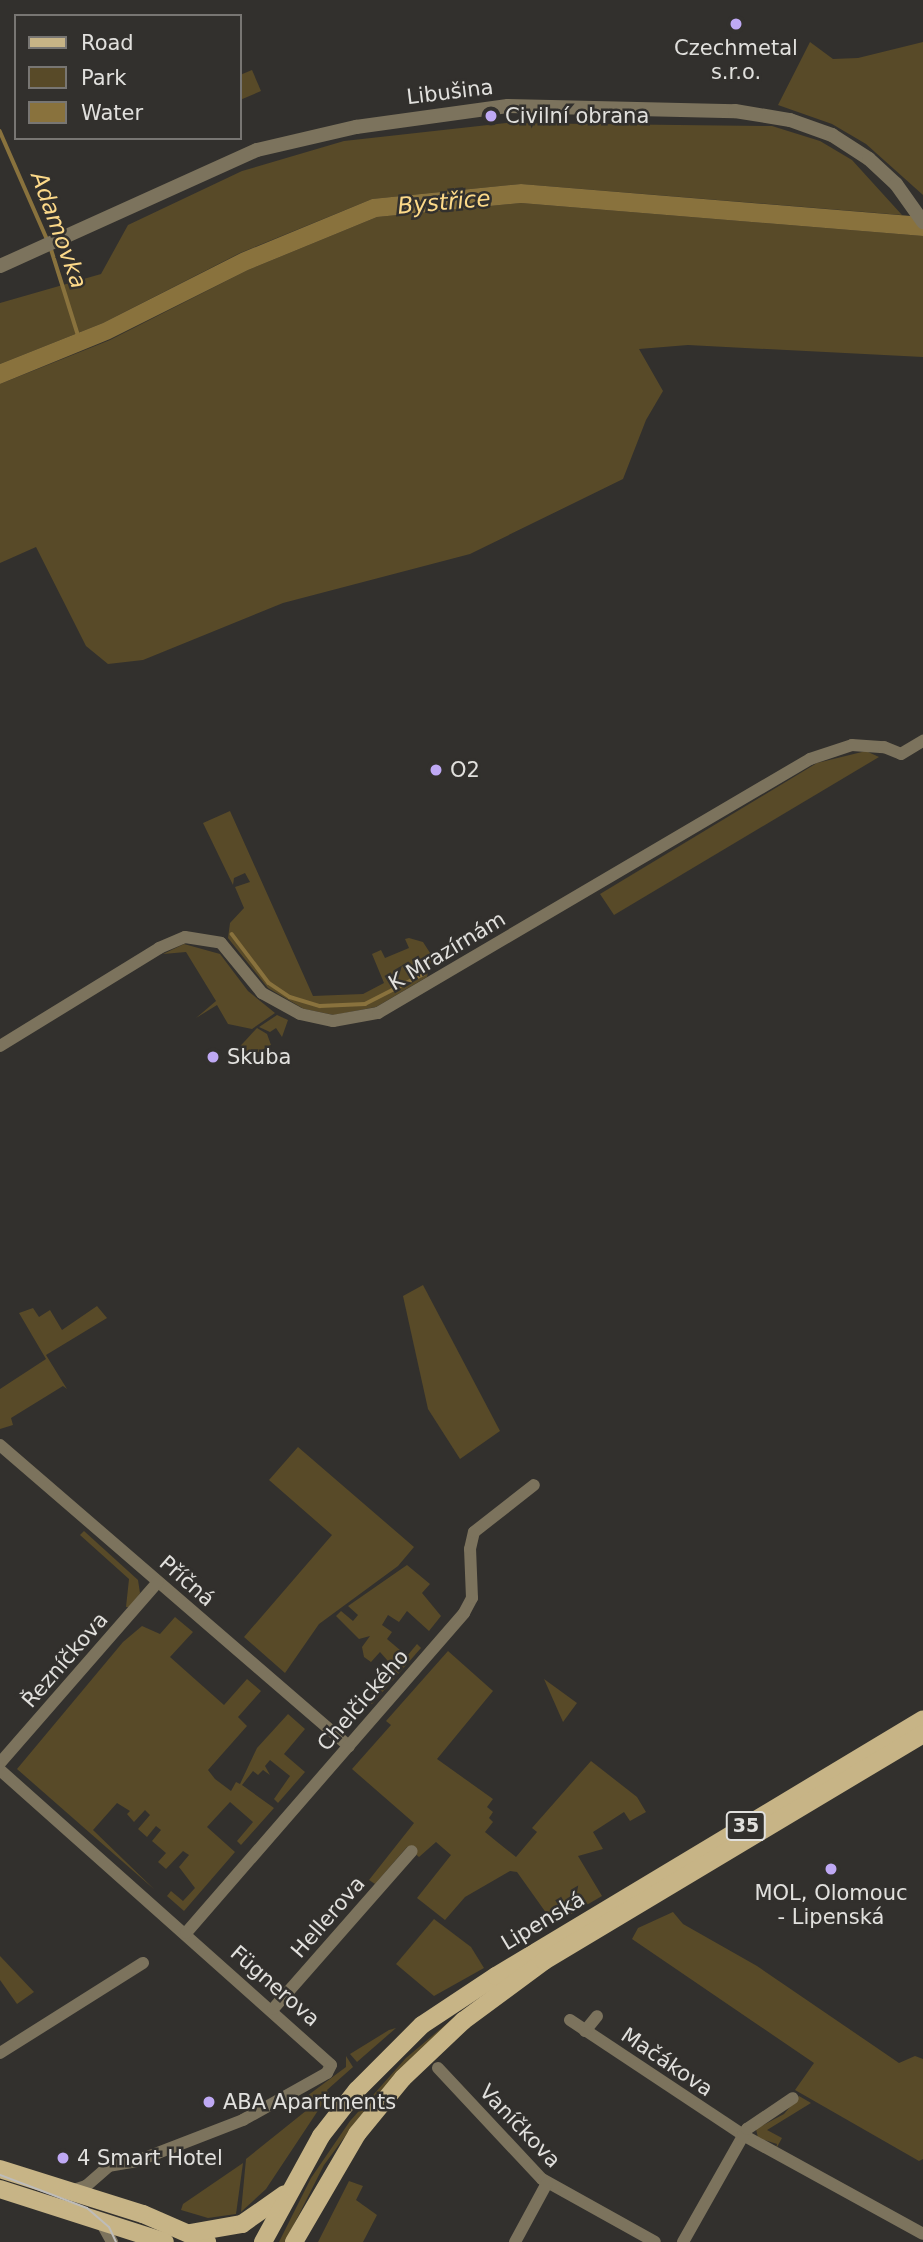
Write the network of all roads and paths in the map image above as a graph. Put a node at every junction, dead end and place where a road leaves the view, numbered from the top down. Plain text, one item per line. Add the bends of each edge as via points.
1 (923, 222) edge
2 (0, 266) edge
3 (923, 741) edge
4 (0, 1045) edge
5 (0, 1445) edge
6 (534, 1485) dead end
7 (158, 1582) junction
8 (923, 1719) edge
9 (923, 1734) edge
10 (349, 1746) junction
11 (0, 1763) edge
12 (0, 1770) edge
13 (412, 1852) dead end
14 (186, 1933) junction
15 (143, 1963) dead end
16 (273, 2009) junction
17 (597, 2016) dead end
18 (570, 2020) dead end
19 (586, 2031) junction
20 (0, 2053) edge
21 (439, 2068) dead end
22 (793, 2098) dead end
23 (743, 2136) junction
24 (0, 2169) edge
25 (104, 2169) junction
26 (547, 2183) junction
27 (0, 2189) edge
28 (67, 2192) junction
29 (288, 2192) junction
30 (119, 2207) junction
31 (101, 2222) junction
32 (188, 2233) junction
33 (923, 2234) edge
34 (299, 2237) edge
35 (112, 2242) edge
36 (165, 2242) edge
37 (207, 2242) edge
38 (263, 2242) edge
39 (515, 2242) edge
40 (655, 2242) edge
41 (682, 2242) edge

1 - 2 street, Libušina via 907,198 852,148 781,117 735,111 509,106 395,120 257,150
3 - 4 street, K Mrazírnám via 901,754 884,747 852,745 810,759 370,1016 333,1021 299,1014 257,988 221,943 185,937
5 - 7 street, Příčná
6 - 10 street, Chelčického via 474,1532 470,1604
7 - 10 street, Příčná
7 - 11 street, Řezníčkova
8 - 29 main road, Lipenská / 35 via 431,2018 357,2090 321,2136
9 - 34 main road, Lipenská / 35 via 544,1961 473,2013 378,2106 336,2164
10 - 14 street, Chelčického
12 - 14 street, Fügnerova
13 - 16 street, Hellerova
14 - 16 street, Fügnerova
15 - 20 street
16 - 25 street, Fügnerova via 327,2058 330,2071 233,2125
17 - 19 street
18 - 19 street, Mačákova
19 - 23 street, Mačákova
21 - 26 street, Vaníčkova
22 - 23 street via 755,2121
23 - 33 street, Mačákova
23 - 41 street
24 - 28 main road
25 - 28 street, Fügnerova via 86,2186
25 - 30 street via 103,2191
26 - 39 street
26 - 40 street, Vaníčkova
27 - 31 main road
28 - 30 main road
29 - 32 main road via 242,2224
29 - 38 main road, Lipenská / 35
30 - 32 main road
31 - 35 street
31 - 36 main road
32 - 37 main road

